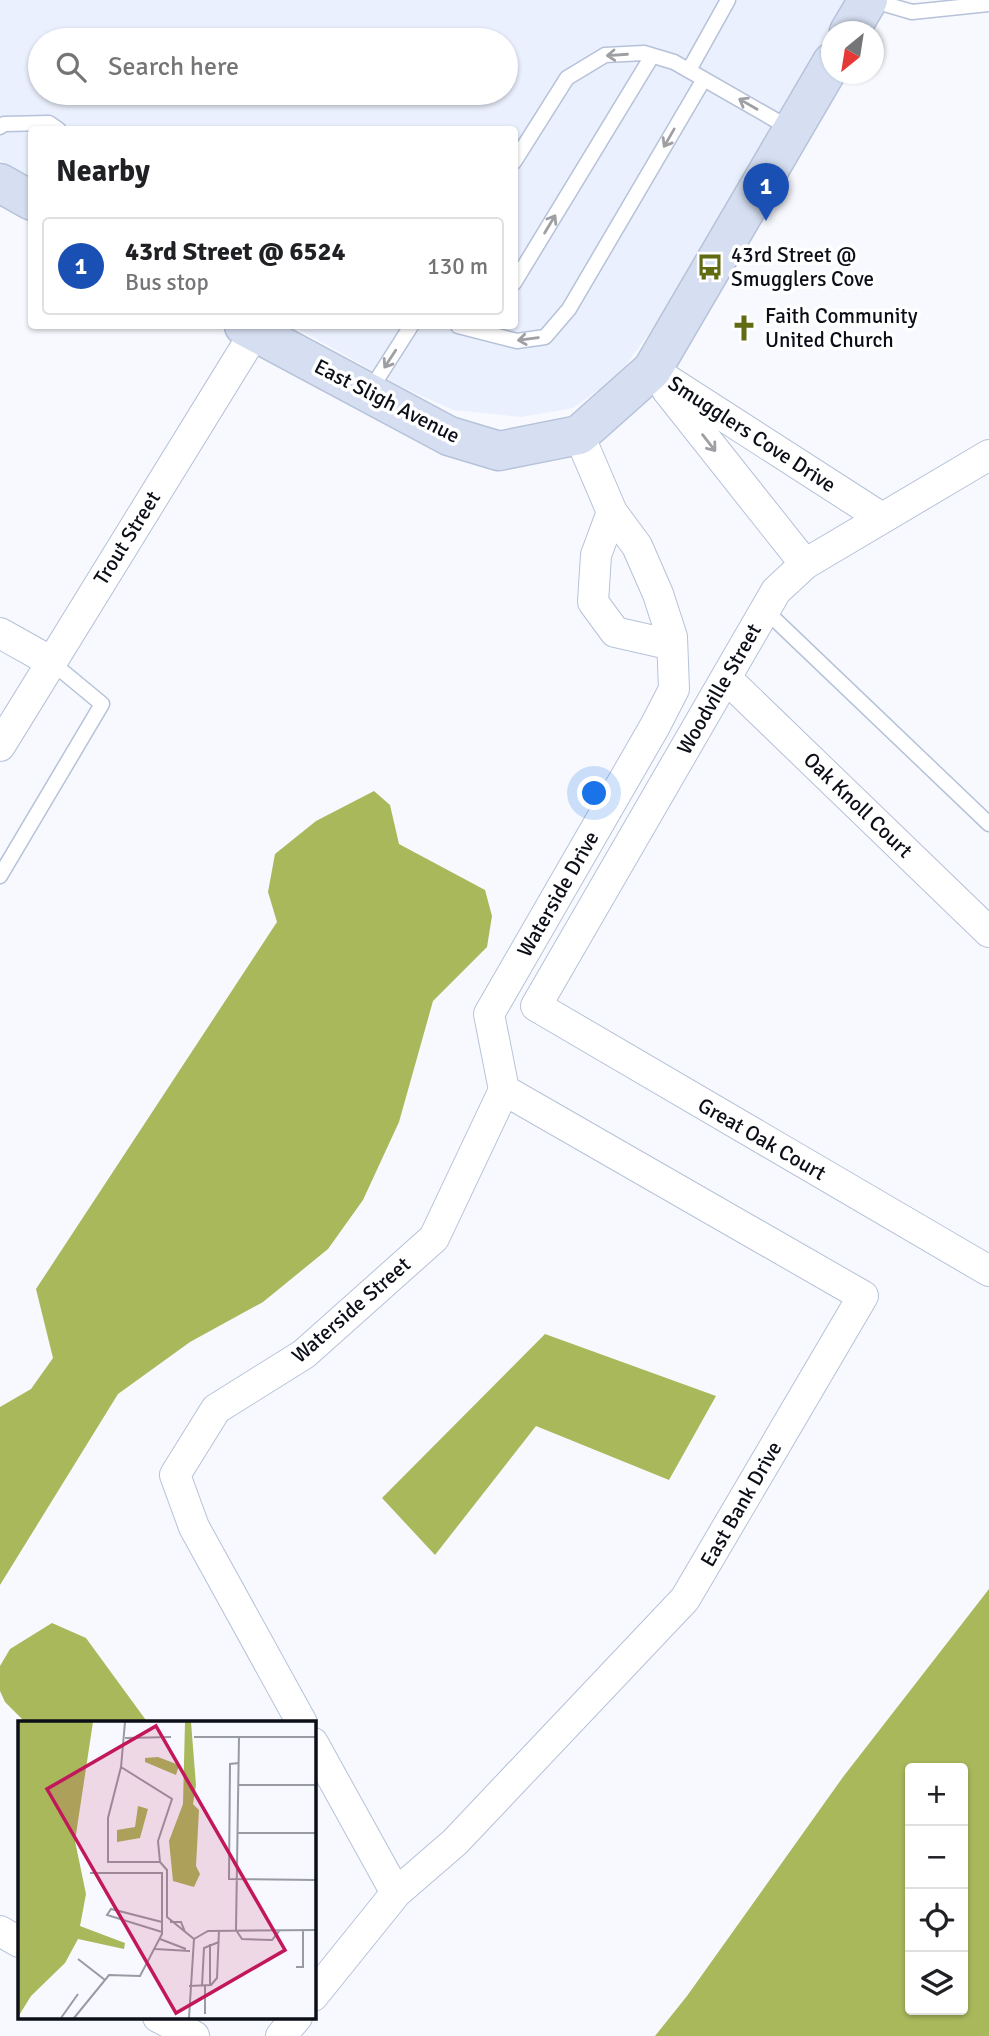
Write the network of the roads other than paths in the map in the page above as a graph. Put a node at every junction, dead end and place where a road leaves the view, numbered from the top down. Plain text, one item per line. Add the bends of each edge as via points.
1 (728, 0) edge
2 (869, 0) edge
3 (989, 4) edge
4 (856, 21) edge
5 (652, 56) junction
6 (689, 70) junction
7 (704, 79) junction
8 (821, 79) edge
9 (52, 126) edge
10 (0, 127) edge
11 (792, 130) junction
12 (518, 156) edge
13 (0, 183) edge
14 (28, 199) edge
15 (518, 276) edge
16 (250, 329) edge
17 (253, 329) edge
18 (409, 329) edge
19 (486, 329) edge
20 (652, 370) junction
21 (369, 393) junction
22 (579, 435) junction
23 (989, 455) edge
24 (612, 512) junction
25 (882, 518) junction
26 (805, 564) junction
27 (765, 610) junction
28 (0, 632) edge
29 (672, 645) junction
30 (50, 661) junction
31 (726, 678) junction
32 (0, 746) edge
33 (989, 824) edge
34 (0, 876) edge
35 (989, 932) edge
36 (536, 1006) joint
37 (504, 1090) junction
38 (989, 1271) edge
39 (301, 1721) edge
40 (315, 1747) edge
41 (396, 1893) junction
42 (0, 1931) edge
43 (18, 1941) edge
44 (315, 1994) edge
45 (160, 2018) edge
46 (296, 2018) edge
47 (194, 2036) edge
48 (281, 2036) edge

1 - 6 lane
2 - 3 lane via 912,12
2 - 4 street
5 - 6 lane
5 -> 12 lane via 605,55 568,78
15 -> 5 lane
6 - 7 lane
11 -> 7 lane
7 -> 19 lane via 569,309 553,328 545,337 517,341
8 - 11 street
9 - 10 lane
11 - 20 street
13 - 14 street
16 - 30 street, Trout Street
17 - 21 street, East Sligh Avenue
18 -> 21 lane
20 - 22 street
20 - 25 street, Smugglers Cove Drive
20 -> 26 street, Smugglers Cove Drive
21 - 22 street, East Sligh Avenue via 449,436 499,451
22 - 24 street, Waterside Drive
23 - 25 street, Woodville Street
24 - 29 street, Waterside Drive via 637,546 658,594
24 - 29 street via 596,555 593,602 615,632
25 - 26 street, Woodville Street
26 - 27 street, Woodville Street via 776,591
27 - 31 street, Woodville Street
27 - 33 lane
28 - 30 street
29 - 37 street, Waterside Drive via 674,689 489,1014
30 - 32 street, Trout Street
30 - 34 lane via 102,704
31 - 35 street, Oak Knoll Court
31 - 36 street, Woodville Street
36 - 38 street, Great Oak Court
37 - 39 street, Waterside Street via 434,1238 304,1354 216,1409 175,1475 194,1527
37 - 41 street, East Bank Drive via 863,1296 685,1599 455,1842
40 - 41 street
41 - 44 street, East Bank Drive
42 - 43 street
45 - 47 street
46 - 48 street

